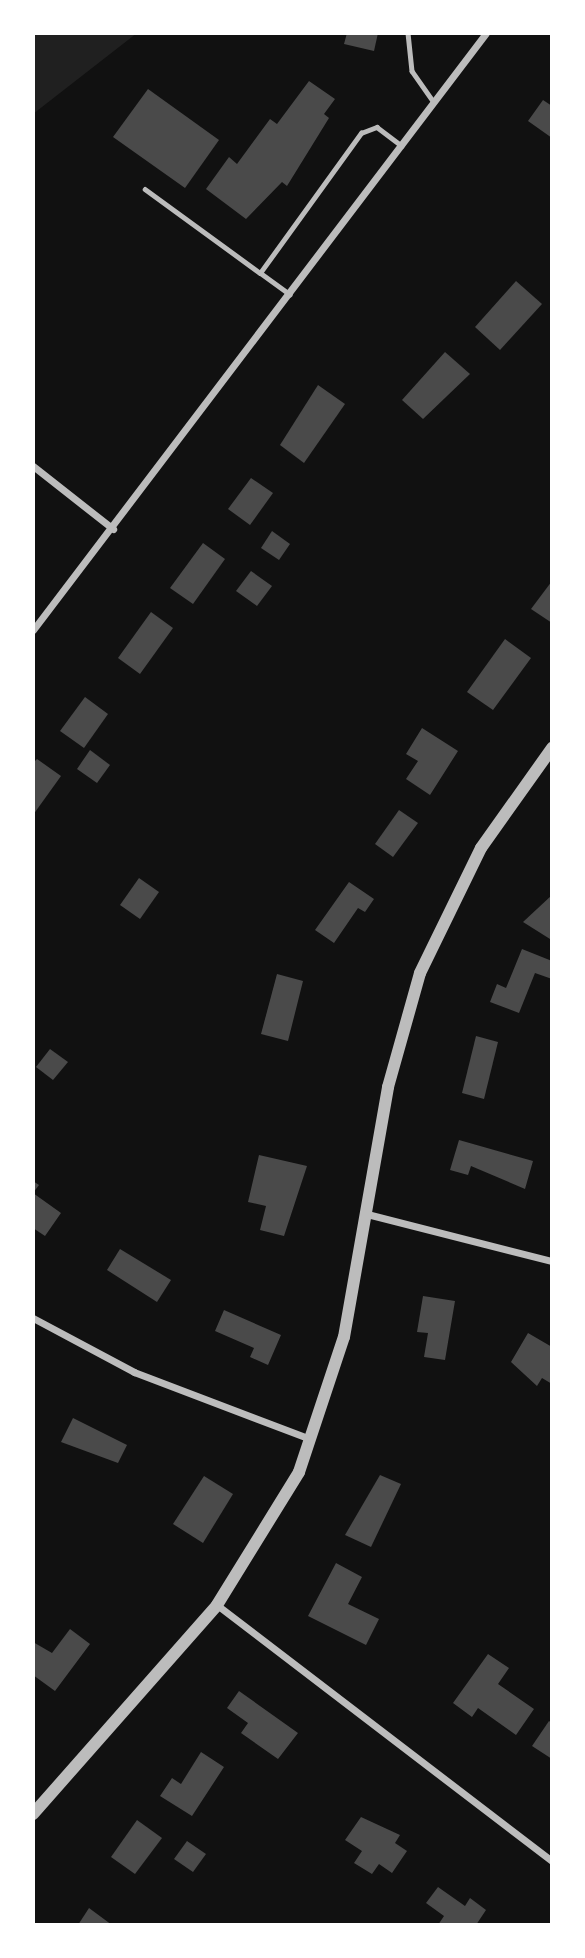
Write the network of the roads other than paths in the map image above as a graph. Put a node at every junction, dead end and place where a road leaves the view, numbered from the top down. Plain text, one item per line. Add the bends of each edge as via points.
1 (408, 33) edge
2 (486, 33) edge
3 (434, 103) junction
4 (402, 147) junction
5 (145, 189) dead end
6 (260, 273) junction
7 (290, 296) junction
8 (33, 466) edge
9 (113, 529) junction
10 (33, 630) edge
11 (552, 748) edge
12 (367, 1214) junction
13 (552, 1261) edge
14 (33, 1318) edge
15 (310, 1439) junction
16 (217, 1605) junction
17 (34, 1809) edge
18 (552, 1861) edge

1 - 3 lane via 412,71
2 - 3 street
3 - 4 street
4 - 6 lane via 369,126
4 - 7 street
5 - 6 lane
6 - 7 lane
7 - 9 street
8 - 9 street
9 - 10 street
11 - 12 street via 481,848 419,973 398,1039
12 - 13 street
12 - 15 street via 344,1337
14 - 15 street via 134,1372
15 - 16 street via 276,1516
16 - 17 street
16 - 18 street

